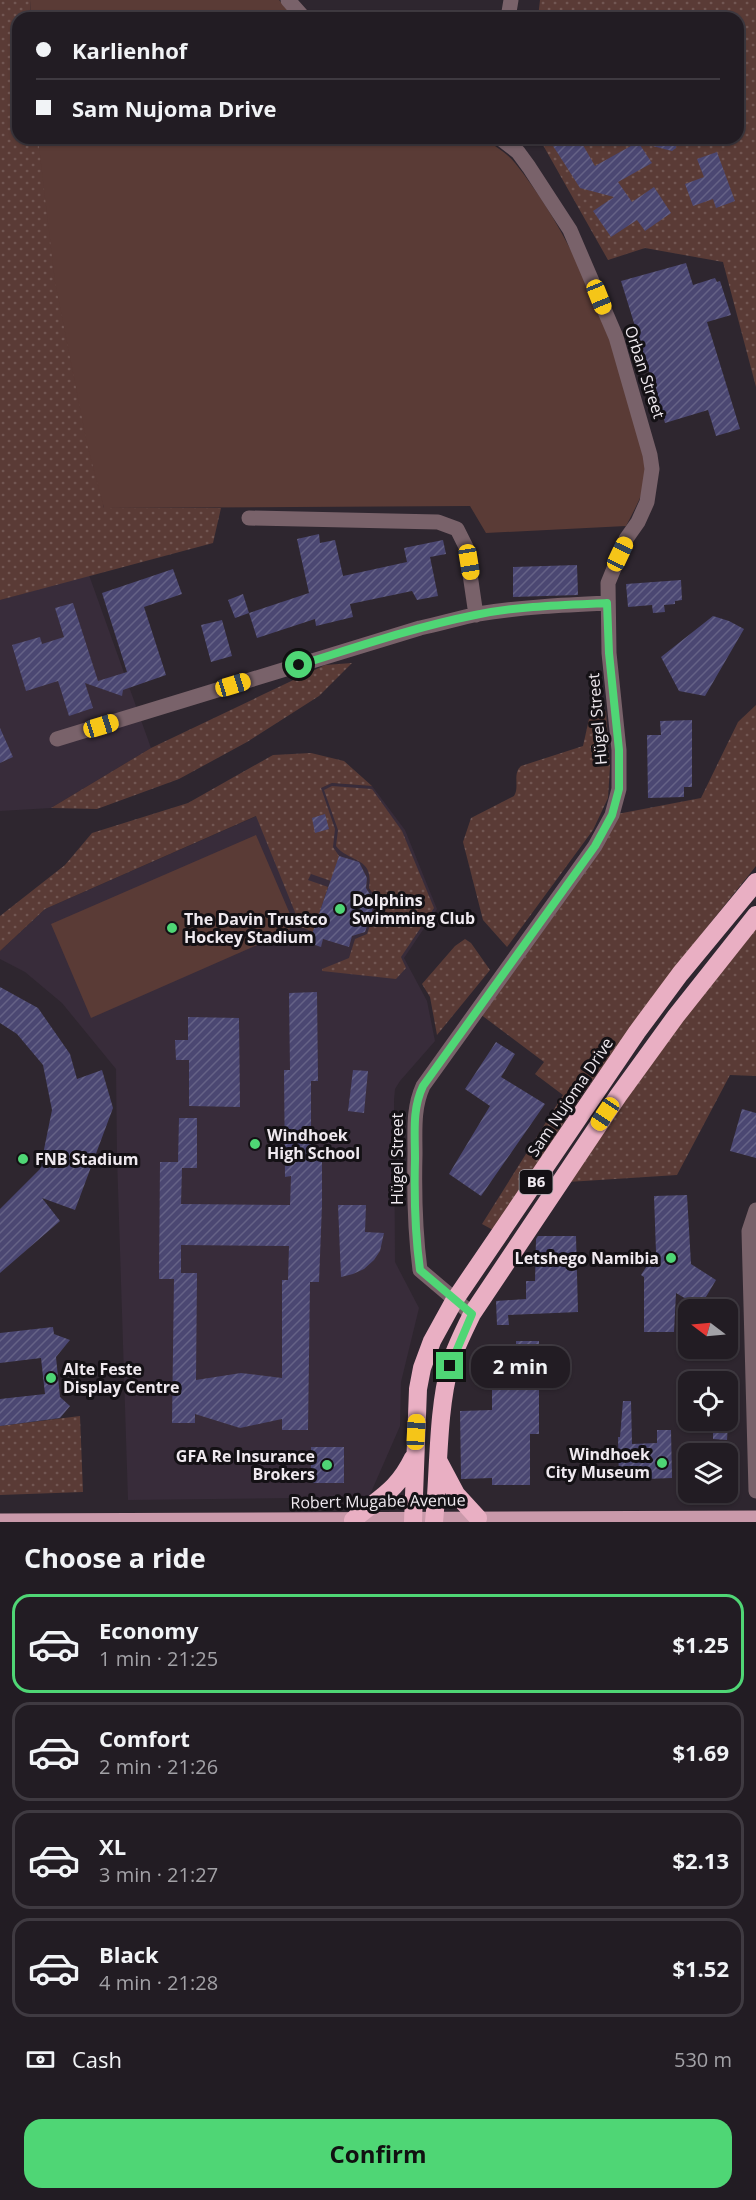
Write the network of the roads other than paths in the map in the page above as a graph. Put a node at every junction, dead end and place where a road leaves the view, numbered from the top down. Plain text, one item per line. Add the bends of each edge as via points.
1 (288, 0) edge
2 (299, 12) edge
3 (508, 144) edge
4 (249, 519) dead end
5 (607, 603) junction
6 (476, 615) junction
7 (57, 739) dead end
8 (756, 882) edge
9 (756, 915) edge
10 (756, 1210) edge
11 (454, 1301) junction
12 (754, 1306) edge
13 (472, 1314) junction
14 (415, 1454) junction
15 (438, 1461) junction
16 (756, 1491) edge
17 (478, 1518) junction
18 (756, 1518) edge
19 (352, 1520) junction
20 (0, 1521) edge
21 (413, 1521) edge
22 (434, 1521) edge

1 - 2 street
3 - 5 street, Orban Street via 529,166 570,230 616,337 647,439 652,469 647,502 608,583
4 - 6 street via 399,520 450,525 466,547
5 - 6 street
5 - 11 street, Hügel Street via 619,750 619,789 612,815 595,846 423,1086 416,1105 414,1191 420,1270
6 - 7 street via 420,628
8 - 11 highway, Sam Nujoma Drive / B6 via 637,1032
9 - 13 highway, B6 via 618,1096
10 - 12 street via 749,1231
11 - 13 street, Hügel Street
11 - 14 highway, Sam Nujoma Drive / B6 via 422,1368
12 - 16 street
13 - 15 highway, B6 via 450,1366
14 - 19 highway via 396,1487
14 - 21 highway, Sam Nujoma Drive / B6
15 - 17 highway via 456,1494
15 - 22 highway, B6
17 - 18 main road, Robert Mugabe Avenue
17 - 22 main road, Robert Mugabe Avenue
19 - 20 main road, Robert Mugabe Avenue
19 - 21 main road, Robert Mugabe Avenue
21 - 22 main road, Robert Mugabe Avenue

